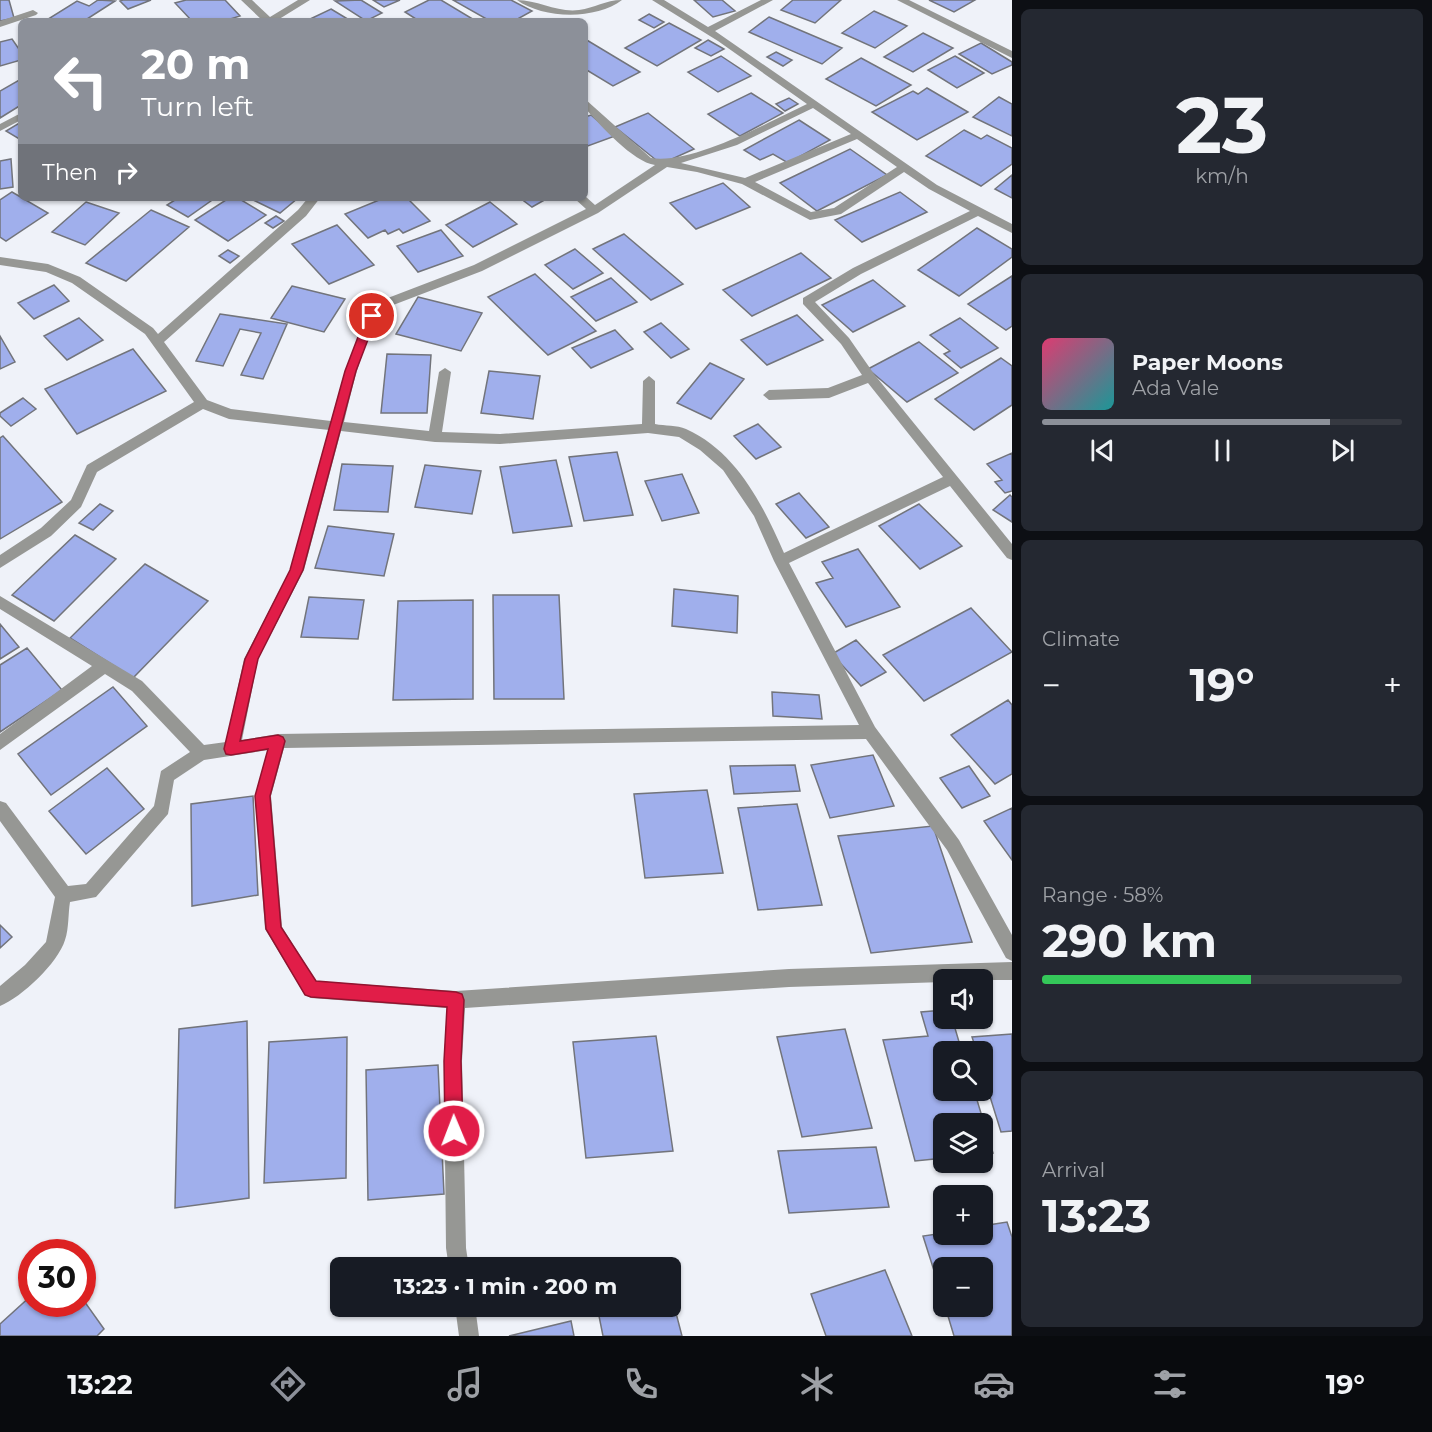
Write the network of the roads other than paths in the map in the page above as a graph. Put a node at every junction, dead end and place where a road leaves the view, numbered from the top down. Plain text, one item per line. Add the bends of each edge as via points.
1 (28, 0) edge
2 (246, 0) edge
3 (305, 0) edge
4 (522, 0) edge
5 (617, 0) edge
6 (657, 0) edge
7 (768, 0) edge
8 (902, 0) edge
9 (556, 12) junction
10 (33, 17) edge
11 (266, 18) edge
12 (274, 18) edge
13 (549, 18) edge
14 (18, 20) edge
15 (0, 24) edge
16 (707, 31) junction
17 (1012, 55) edge
18 (813, 104) junction
19 (588, 105) edge
20 (18, 118) edge
21 (0, 128) edge
22 (858, 135) junction
23 (663, 165) junction
24 (904, 167) junction
25 (746, 182) junction
26 (312, 201) edge
27 (584, 201) edge
28 (594, 210) junction
29 (979, 211) junction
30 (1010, 223) edge
31 (0, 261) edge
32 (17, 263) junction
33 (0, 274) edge
34 (157, 341) junction
35 (445, 372) dead end
36 (870, 377) junction
37 (649, 381) dead end
38 (769, 395) dead end
39 (202, 403) junction
40 (337, 426) junction
41 (648, 428) junction
42 (435, 437) junction
43 (952, 479) junction
44 (1012, 554) edge
45 (781, 561) junction
46 (0, 562) edge
47 (0, 602) edge
48 (104, 667) junction
49 (870, 732) junction
50 (278, 741) junction
51 (0, 743) edge
52 (231, 749) junction
53 (201, 753) junction
54 (0, 808) edge
55 (64, 895) junction
56 (1012, 952) edge
57 (1012, 971) edge
58 (0, 996) edge
59 (456, 1000) junction
60 (457, 1257) edge
61 (466, 1317) edge
62 (469, 1336) edge

1 - 10 street
2 - 11 street
3 - 12 street
4 - 9 street
5 - 9 street via 580,13
6 - 16 street
7 - 16 street
8 - 17 street
9 - 13 street
14 - 15 street
16 - 18 street
18 - 22 street
18 - 23 street via 733,143
19 - 23 street via 648,161
20 - 21 street
22 - 24 street
22 - 25 street
23 - 25 street
23 - 28 street
24 - 25 street via 837,211 810,216
24 - 29 street
26 - 34 street
27 - 28 street
28 - 40 street via 478,268 384,304 372,316 351,371
29 - 30 street
29 - 36 street via 857,271 807,301 845,341
31 - 32 street
32 - 33 street
32 - 34 street via 48,268 76,280 149,331
34 - 39 street
35 - 42 street
36 - 38 street via 829,393
36 - 43 street
37 - 41 street
39 - 40 street via 229,414
39 - 46 street via 92,469 76,503 46,532
40 - 42 street
40 - 52 street via 297,570 251,659
41 - 42 street via 500,439
41 - 45 street via 682,433 728,466 760,514
43 - 44 street
43 - 45 street
45 - 49 street
47 - 48 street
48 - 51 street
48 - 53 street via 137,686
49 - 50 street
49 - 56 street via 952,845
50 - 52 street
50 - 59 street via 263,796 273,929 311,989
52 - 53 street
53 - 55 street via 167,776 162,809 90,891
54 - 55 street
55 - 58 street via 56,941 25,978
57 - 59 street via 789,978
59 - 60 street via 453,1061
61 - 62 street

